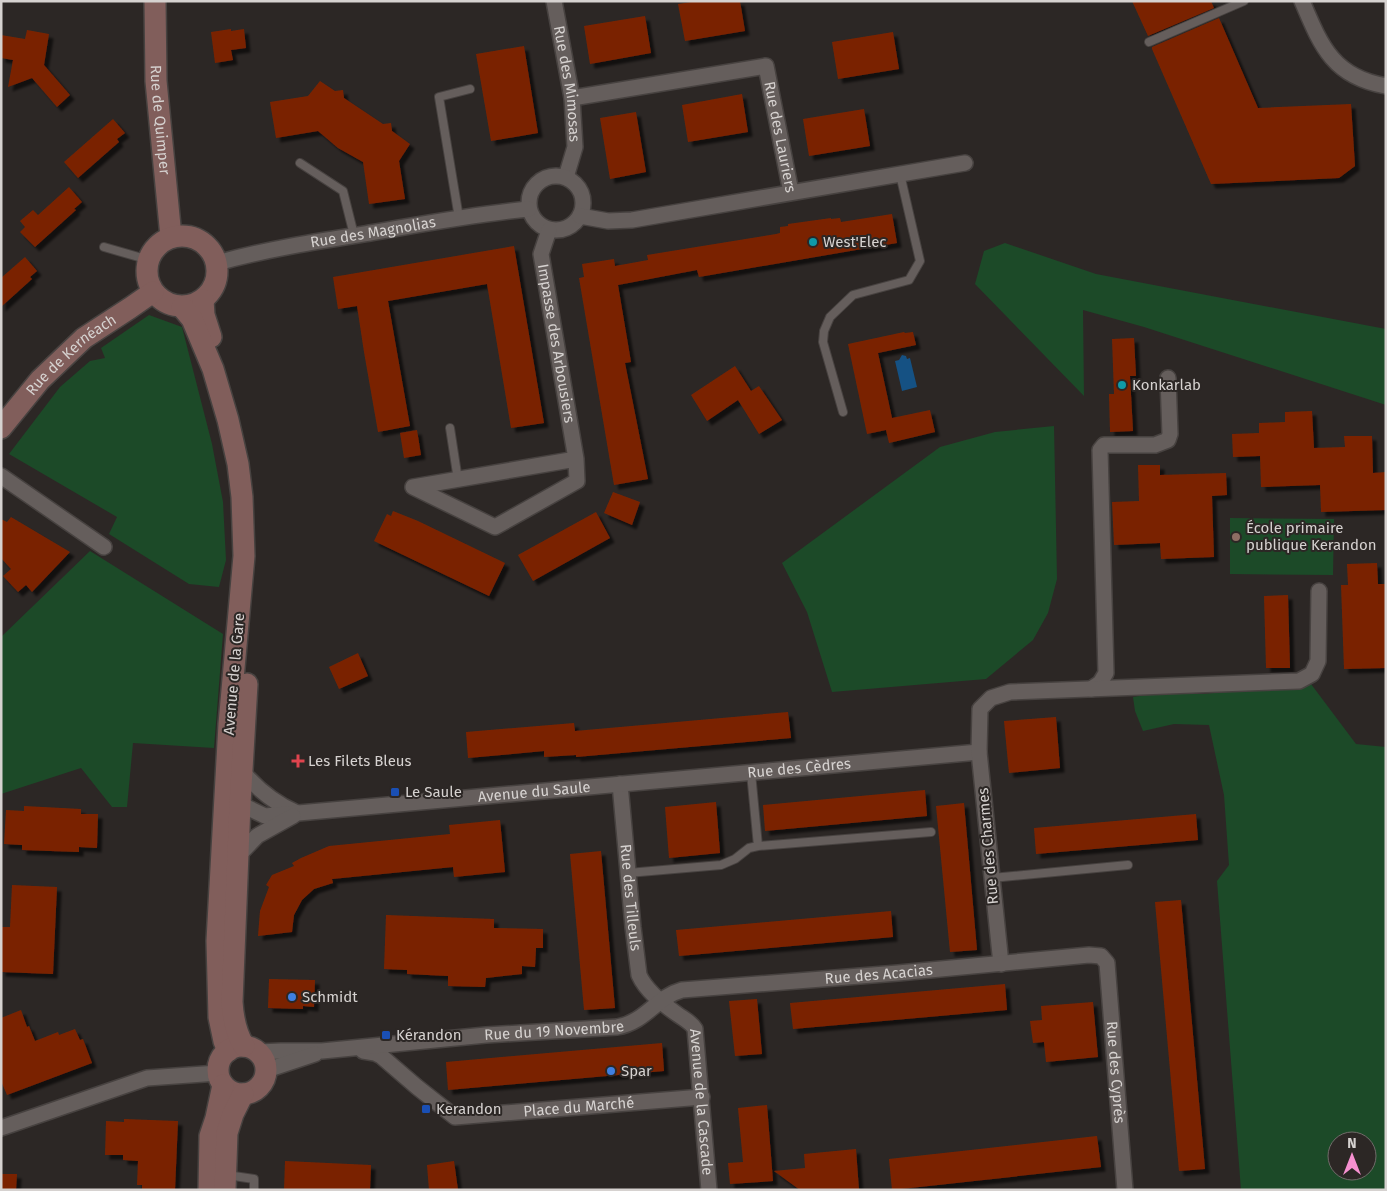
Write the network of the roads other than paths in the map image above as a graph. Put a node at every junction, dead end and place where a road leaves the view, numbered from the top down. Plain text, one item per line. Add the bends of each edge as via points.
1 (155, 1) edge
2 (554, 1) edge
3 (1244, 1) edge
4 (1302, 1) edge
5 (1150, 42) dead end
6 (1386, 86) edge
7 (470, 89) dead end
8 (572, 98) junction
9 (300, 163) dead end
10 (965, 163) dead end
11 (900, 174) junction
12 (566, 177) junction
13 (791, 192) junction
14 (529, 209) junction
15 (580, 216) junction
16 (459, 218) junction
17 (549, 230) junction
18 (354, 235) junction
19 (171, 237) junction
20 (104, 247) dead end
21 (149, 260) junction
22 (217, 263) junction
23 (153, 292) junction
24 (203, 300) junction
25 (182, 307) junction
26 (1168, 378) dead end
27 (842, 412) dead end
28 (1, 428) edge
29 (450, 428) dead end
30 (576, 459) junction
31 (1, 476) edge
32 (458, 480) junction
33 (104, 547) dead end
34 (1319, 591) dead end
35 (1091, 689) junction
36 (979, 752) junction
37 (750, 773) junction
38 (234, 775) junction
39 (620, 784) junction
40 (240, 804) junction
41 (298, 813) junction
42 (931, 832) dead end
43 (758, 846) junction
44 (238, 856) junction
45 (1128, 865) dead end
46 (628, 873) junction
47 (992, 878) junction
48 (1100, 956) joint
49 (1000, 964) junction
50 (660, 1002) junction
51 (346, 1050) junction
52 (249, 1055) junction
53 (220, 1079) junction
54 (243, 1094) junction
55 (702, 1097) junction
56 (5, 1126) edge
57 (226, 1182) edge
58 (209, 1190) edge
59 (254, 1190) edge
60 (704, 1190) edge
61 (709, 1190) edge
62 (1125, 1190) edge

1 - 19 main road, Rue de Quimper via 156,81
2 - 8 street, Rue des Mimosas
3 - 5 lane
4 - 6 street via 1325,51 1336,64 1361,79
7 - 16 lane via 439,97
8 - 12 street, Rue des Mimosas via 576,147
8 - 13 street, Rue des Lauriers via 766,66
9 - 18 lane via 343,191
10 - 11 street
11 - 13 street
11 - 27 lane via 920,261 909,280 853,295 830,317 824,331 824,342
12 - 14 street via 558,175 541,179 530,192
12 - 15 street via 580,189 584,198
13 - 15 street, Rue des Lauriers via 632,220
14 - 16 street, Rue des Magnolias
14 - 17 street via 536,222
15 - 17 street via 567,228
16 - 18 street, Rue des Magnolias
17 - 30 street, Impasse des Arbousiers via 541,254
18 - 22 street, Rue des Magnolias via 251,253
19 - 21 main road via 156,248
19 - 22 main road via 188,236 199,240 208,247
20 - 21 lane
21 - 23 main road via 146,269
22 - 24 main road via 217,280
23 - 25 main road via 166,302
23 - 28 main road, Rue de Kernéach via 84,338 40,380
24 - 25 main road via 193,306
24 - 38 main road, Avenue de la Gare via 207,325 237,422 250,491 251,591
25 - 38 main road, Avenue de la Gare via 192,319 213,369 238,464 242,497 244,556 229,724
26 - 35 street via 1168,440 1155,446 1104,446 1100,450 1107,666 1100,683
29 - 32 lane
30 - 32 street, Impasse des Arbousiers
30 - 32 street, Impasse des Arbousiers via 577,481 495,527 413,487
31 - 33 street
34 - 35 street, Rue des Charmes via 1318,661 1312,674 1299,681
35 - 36 street, Rue des Charmes via 1010,692 991,698 980,709
36 - 37 street, Rue des Cèdres
36 - 47 street, Rue des Charmes
37 - 39 street, Rue des Cèdres
37 - 43 lane
38 - 40 main road, Avenue de la Gare
38 - 41 street via 279,805
38 - 52 main road, Avenue de la Gare via 216,967 224,1041
39 - 41 street, Avenue du Saule
39 - 46 street, Rue des Tilleuls
40 - 41 street, Avenue du Saule via 266,816
40 - 44 main road, Avenue de la Gare
41 - 44 street via 257,836
42 - 43 lane
43 - 46 lane via 721,865
44 - 52 main road, Avenue de la Gare via 232,1002 240,1040
45 - 47 lane
46 - 50 street, Rue des Tilleuls via 639,975
47 - 49 street, Rue des Charmes
48 - 49 street, Rue des Acacias
48 - 62 street, Rue des Cyprès via 1107,962
49 - 50 street, Rue des Acacias via 682,990
50 - 51 street, Rue du 19 Novembre via 636,1021 617,1027 486,1035
50 - 55 street, Avenue de la Cascade via 695,1030
51 - 52 street, Rue du 19 Novembre via 322,1051 293,1063
51 - 55 street, Place du Marché via 381,1056 455,1117
52 - 53 main road via 220,1060
52 - 54 main road via 264,1082 259,1089
53 - 54 main road via 232,1092
53 - 56 street via 147,1078
53 - 58 main road via 216,1118 210,1136
54 - 57 main road via 227,1133
55 - 61 street, Avenue de la Cascade
57 - 59 lane via 254,1179
60 - 61 street

